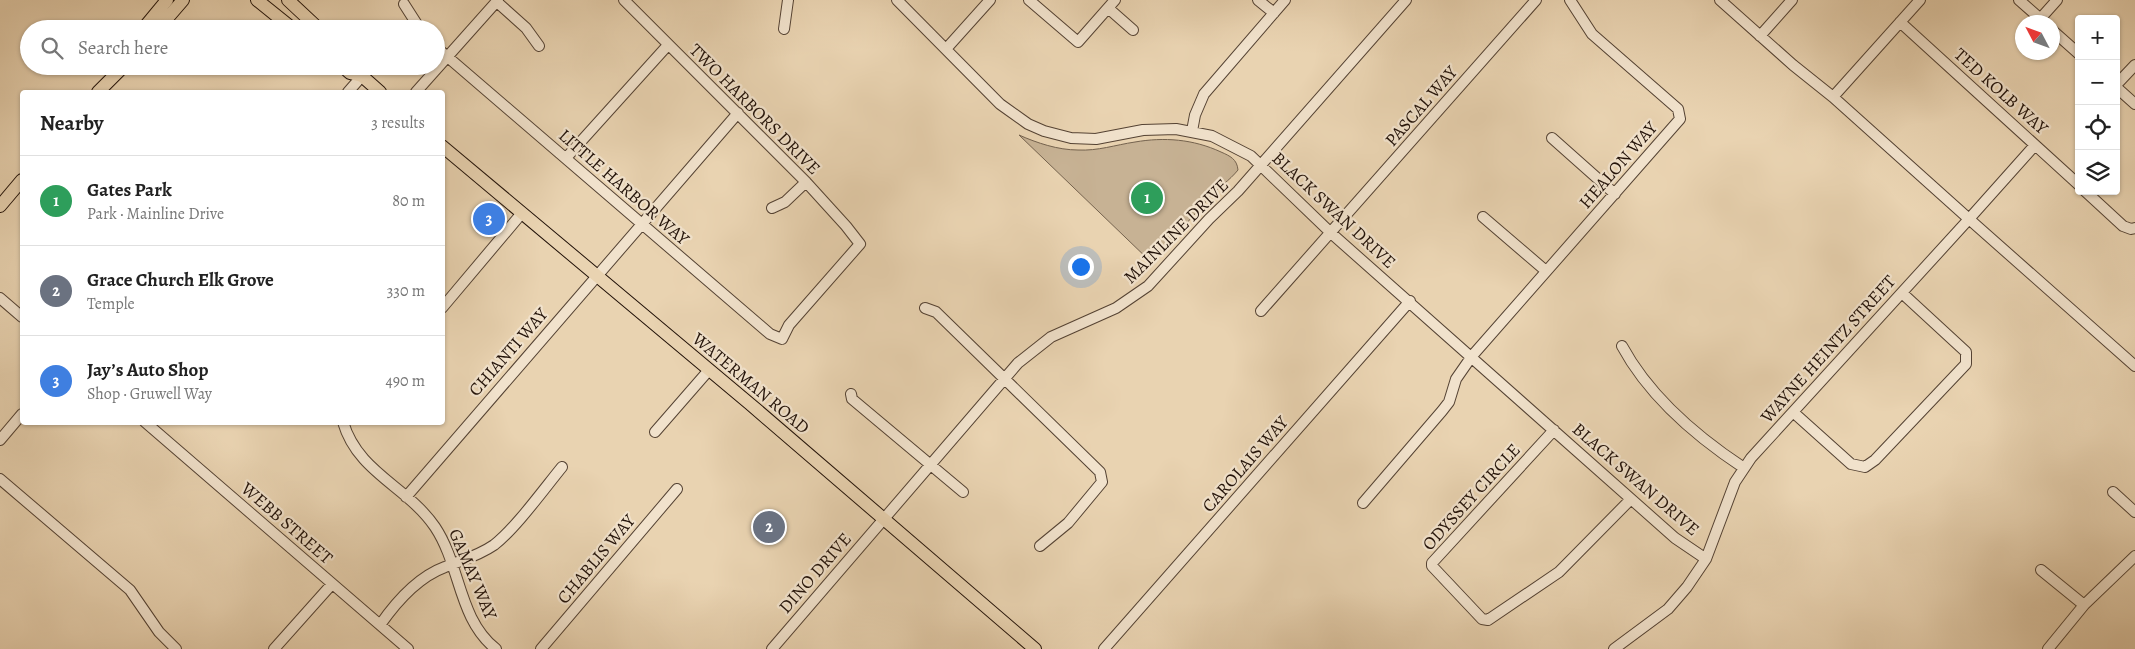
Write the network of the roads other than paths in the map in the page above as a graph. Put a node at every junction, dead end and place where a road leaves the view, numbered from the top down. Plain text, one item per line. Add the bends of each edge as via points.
1 (167, 0) edge
2 (183, 0) edge
3 (257, 0) edge
4 (288, 0) edge
5 (624, 0) edge
6 (788, 0) edge
7 (897, 0) edge
8 (990, 0) edge
9 (1029, 0) edge
10 (1258, 0) edge
11 (1285, 0) edge
12 (1536, 0) edge
13 (1570, 0) edge
14 (1720, 0) edge
15 (1792, 0) edge
16 (1920, 0) edge
17 (2019, 0) edge
18 (2057, 0) edge
19 (498, 1) edge
20 (1403, 1) edge
21 (404, 4) dead end
22 (1112, 4) edge
23 (1274, 13) junction
24 (2035, 15) edge
25 (2046, 15) edge
26 (150, 20) edge
27 (166, 20) edge
28 (282, 20) edge
29 (309, 20) edge
30 (414, 20) edge
31 (1900, 22) junction
32 (784, 29) dead end
33 (1133, 30) dead end
34 (1760, 36) junction
35 (2060, 37) edge
36 (668, 45) junction
37 (539, 46) dead end
38 (946, 49) junction
39 (2075, 50) edge
40 (447, 57) junction
41 (445, 59) edge
42 (2135, 65) edge
43 (110, 75) edge
44 (358, 75) edge
45 (364, 75) edge
46 (431, 75) edge
47 (2120, 82) edge
48 (99, 90) edge
49 (349, 90) edge
50 (378, 90) edge
51 (418, 90) edge
52 (2120, 90) edge
53 (1833, 97) junction
54 (2135, 104) edge
55 (738, 113) junction
56 (1192, 131) junction
57 (1552, 138) dead end
58 (2035, 145) junction
59 (445, 149) edge
60 (566, 158) junction
61 (1262, 164) junction
62 (2075, 181) edge
63 (20, 182) edge
64 (806, 182) junction
65 (1615, 194) junction
66 (2090, 195) edge
67 (0, 206) edge
68 (772, 208) dead end
69 (522, 213) junction
70 (1484, 216) dead end
71 (1969, 219) junction
72 (641, 224) junction
73 (2135, 228) edge
74 (1331, 233) junction
75 (1546, 271) junction
76 (596, 275) junction
77 (1902, 293) junction
78 (0, 298) edge
79 (1410, 301) junction
80 (445, 304) edge
81 (925, 308) dead end
82 (1261, 311) dead end
83 (20, 315) edge
84 (782, 339) joint
85 (1622, 346) dead end
86 (1472, 356) junction
87 (2135, 366) edge
88 (709, 370) junction
89 (1004, 377) junction
90 (851, 394) dead end
91 (1793, 412) junction
92 (20, 416) edge
93 (148, 425) edge
94 (344, 425) edge
95 (1554, 430) junction
96 (655, 432) dead end
97 (0, 440) edge
98 (929, 465) junction
99 (562, 467) dead end
100 (1744, 468) junction
101 (0, 478) edge
102 (677, 489) dead end
103 (963, 492) dead end
104 (2113, 492) dead end
105 (406, 497) junction
106 (1631, 499) junction
107 (1363, 503) dead end
108 (2135, 512) edge
109 (883, 518) junction
110 (1040, 546) dead end
111 (2135, 556) edge
112 (1706, 560) junction
113 (452, 565) junction
114 (2042, 570) dead end
115 (332, 584) junction
116 (2084, 605) junction
117 (380, 625) junction
118 (176, 649) edge
119 (274, 649) edge
120 (408, 649) edge
121 (496, 649) edge
122 (541, 649) edge
123 (772, 649) edge
124 (1035, 649) edge
125 (1104, 649) edge
126 (1614, 649) edge
127 (2048, 649) edge

1 - 26 main road
2 - 27 main road
3 - 28 main road
4 - 29 main road
5 - 36 street, TWO HARBORS DRIVE
6 - 32 street
7 - 38 street, BLACK SWAN DRIVE
8 - 38 street
9 - 22 street via 1078,42
10 - 23 street
11 - 23 street
12 - 74 street, PASCAL WAY
13 - 65 street, HEALON WAY via 1592,34 1678,109 1680,119
14 - 34 street
15 - 34 street
16 - 31 street
17 - 24 street
18 - 25 street
19 - 37 street via 526,28
19 - 40 street
20 - 61 street, MAINLINE DRIVE
21 - 30 street
22 - 33 street
23 - 56 street via 1204,94 1196,110
31 - 53 street
31 - 58 street, TED KOLB WAY
34 - 53 street
35 - 39 street
36 - 55 street, TWO HARBORS DRIVE
36 - 60 street
38 - 56 street, BLACK SWAN DRIVE via 1013,114 1044,131 1071,138 1096,139 1161,129
40 - 41 street
40 - 60 street, LITTLE HARBOR WAY
42 - 47 street
43 - 48 main road
44 - 49 street
45 - 50 main road
46 - 51 street
52 - 54 street
53 - 71 street
55 - 64 street, TWO HARBORS DRIVE
55 - 72 street, CHIANTI WAY
56 - 61 street, BLACK SWAN DRIVE via 1224,141
57 - 65 street
58 - 62 street, TED KOLB WAY
58 - 71 street, WAYNE HEINTZ STREET
59 - 69 main road, WATERMAN ROAD
60 - 72 street, LITTLE HARBOR WAY
61 - 74 street, BLACK SWAN DRIVE
61 - 89 street, MAINLINE DRIVE via 1148,286 1116,308 1052,337
63 - 67 main road
64 - 68 street via 784,202
64 - 84 street, TWO HARBORS DRIVE via 860,244 789,325
65 - 75 street, HEALON WAY
66 - 73 street via 2123,226
69 - 76 main road, WATERMAN ROAD
69 - 80 street
70 - 75 street
71 - 77 street, WAYNE HEINTZ STREET
71 - 87 street
72 - 76 street, CHIANTI WAY
72 - 84 street, LITTLE HARBOR WAY via 770,334
74 - 79 street, BLACK SWAN DRIVE
74 - 82 street, PASCAL WAY
75 - 86 street, HEALON WAY
76 - 88 main road, WATERMAN ROAD
76 - 105 street, CHIANTI WAY
77 - 91 street, WAYNE HEINTZ STREET
77 - 91 street via 1966,352 1966,364 1865,467 1851,464
78 - 83 street
79 - 86 street, BLACK SWAN DRIVE
79 - 125 street, CAROLAIS WAY
81 - 89 street via 936,312
85 - 100 street via 1649,387 1720,453
86 - 95 street, BLACK SWAN DRIVE
86 - 107 street, HEALON WAY via 1456,379 1449,402
88 - 96 street
88 - 109 main road, WATERMAN ROAD
89 - 98 street, MAINLINE DRIVE
89 - 110 street via 1100,472 1102,482 1068,523
90 - 98 street via 852,399
91 - 100 street, WAYNE HEINTZ STREET
92 - 97 street
93 - 115 street, WEBB STREET
94 - 105 street, GAMAY WAY via 358,456
95 - 106 street, BLACK SWAN DRIVE
95 - 106 street, ODYSSEY CIRCLE via 1432,563 1482,619 1488,620 1559,572
98 - 103 street
98 - 109 street, MAINLINE DRIVE
99 - 113 street via 500,540 478,555
100 - 112 street, WAYNE HEINTZ STREET via 1735,482
101 - 118 street via 126,586 159,632
102 - 122 street, CHABLIS WAY
104 - 108 street
105 - 113 street, GAMAY WAY via 434,526
106 - 112 street, BLACK SWAN DRIVE via 1674,538
109 - 123 street, DINO DRIVE
109 - 124 main road, WATERMAN ROAD
111 - 116 street
112 - 126 street, WAYNE HEINTZ STREET via 1668,608
113 - 117 street via 415,586
113 - 121 street, GAMAY WAY via 473,622
114 - 116 street
115 - 117 street, WEBB STREET
115 - 119 street
116 - 127 street
117 - 120 street, WEBB STREET

